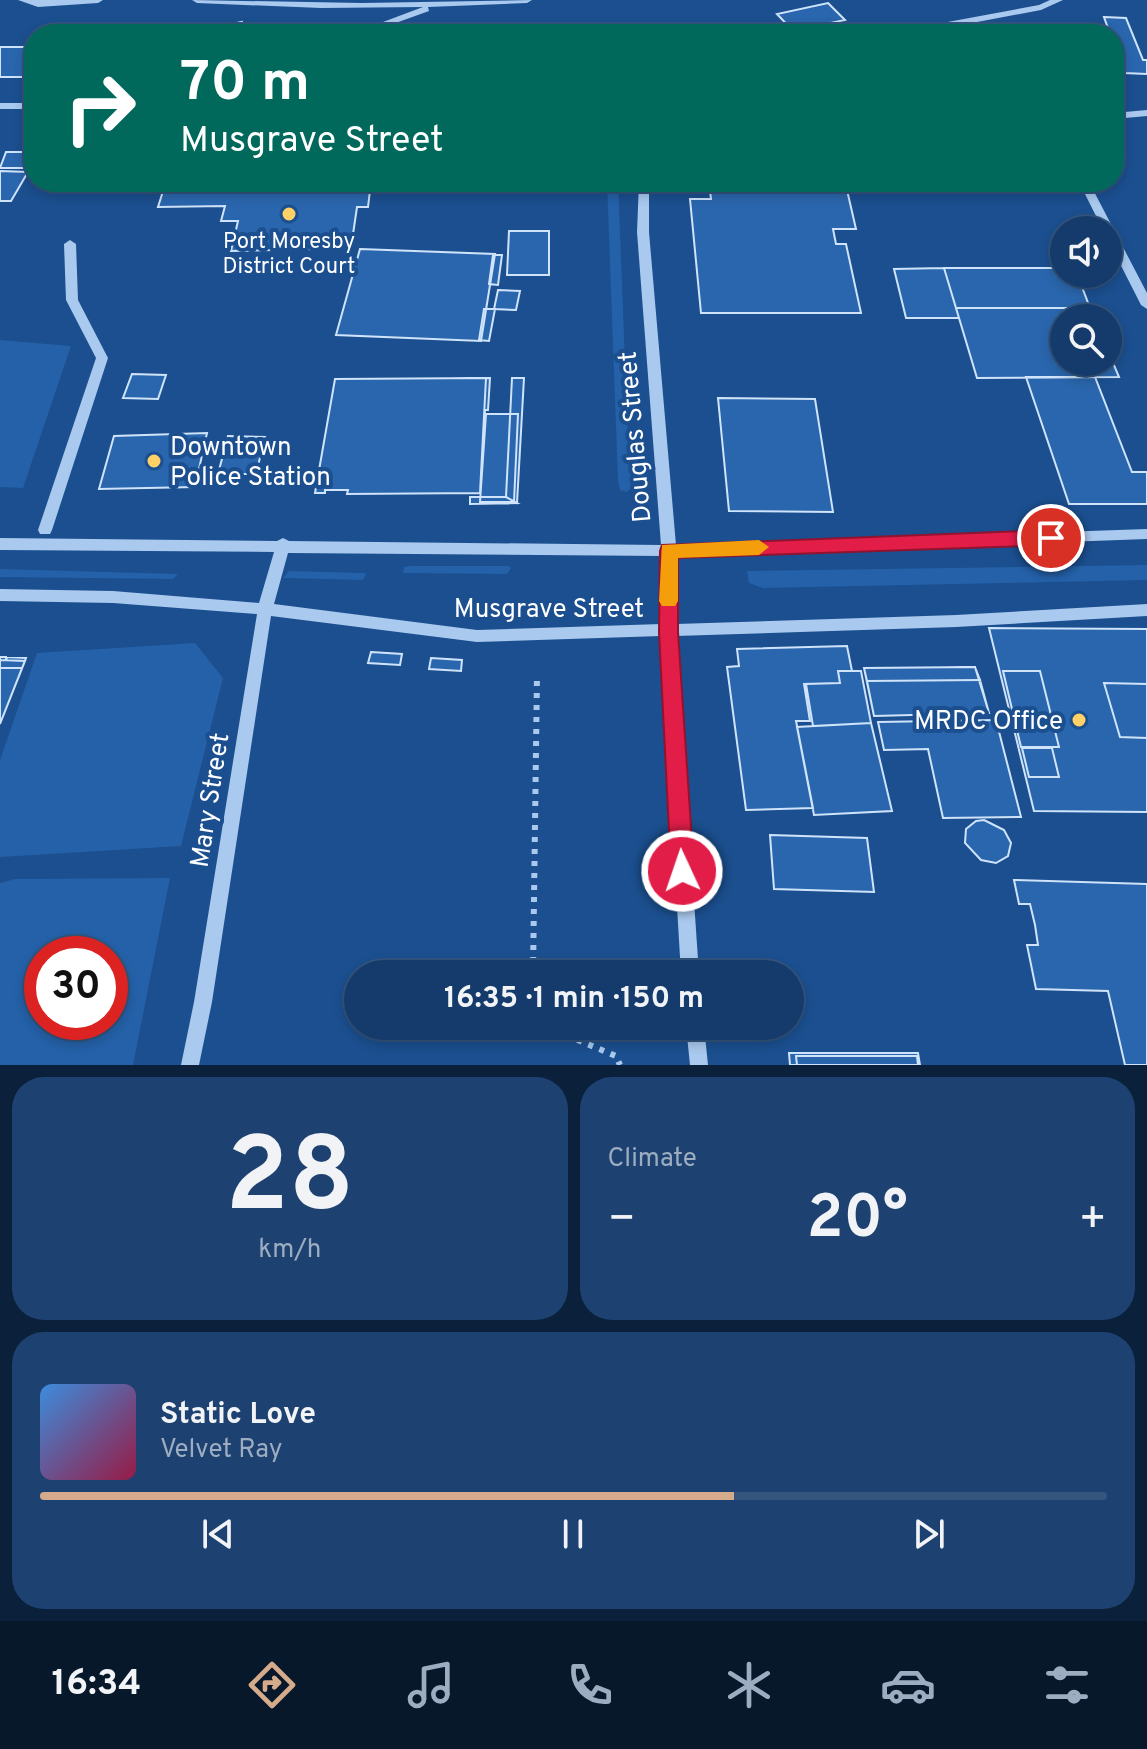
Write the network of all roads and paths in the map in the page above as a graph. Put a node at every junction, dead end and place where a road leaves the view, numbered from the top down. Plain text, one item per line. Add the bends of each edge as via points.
1 (23, 0) edge
2 (98, 0) edge
3 (197, 0) edge
4 (527, 0) edge
5 (1058, 0) edge
6 (438, 5) junction
7 (384, 24) edge
8 (952, 24) edge
9 (0, 106) edge
10 (24, 106) edge
11 (1147, 113) edge
12 (1124, 115) edge
13 (644, 192) edge
14 (1089, 192) edge
15 (70, 244) dead end
16 (1147, 305) edge
17 (45, 530) dead end
18 (1147, 534) edge
19 (0, 544) edge
20 (283, 544) junction
21 (669, 551) junction
22 (0, 595) edge
23 (265, 609) junction
24 (1147, 610) edge
25 (668, 632) junction
26 (537, 675) dead end
27 (533, 960) edge
28 (689, 960) edge
29 (578, 1040) edge
30 (696, 1040) edge
31 (190, 1065) edge
32 (620, 1065) edge
33 (699, 1065) edge

1 - 2 street
3 - 6 street
4 - 6 street
5 - 8 street
6 - 7 street
9 - 10 street
11 - 12 street
13 - 21 street, Douglas Street
14 - 16 street
15 - 17 street via 72,300 102,358
18 - 21 street
19 - 20 street
20 - 21 street
20 - 23 street, Mary Street
21 - 25 street, Douglas Street
22 - 23 street, Musgrave Street
23 - 25 street, Musgrave Street via 477,636
23 - 31 street, Mary Street
24 - 25 street, Musgrave Street
25 - 28 street, Douglas Street
26 - 27 path
29 - 32 path via 616,1056
30 - 33 street

